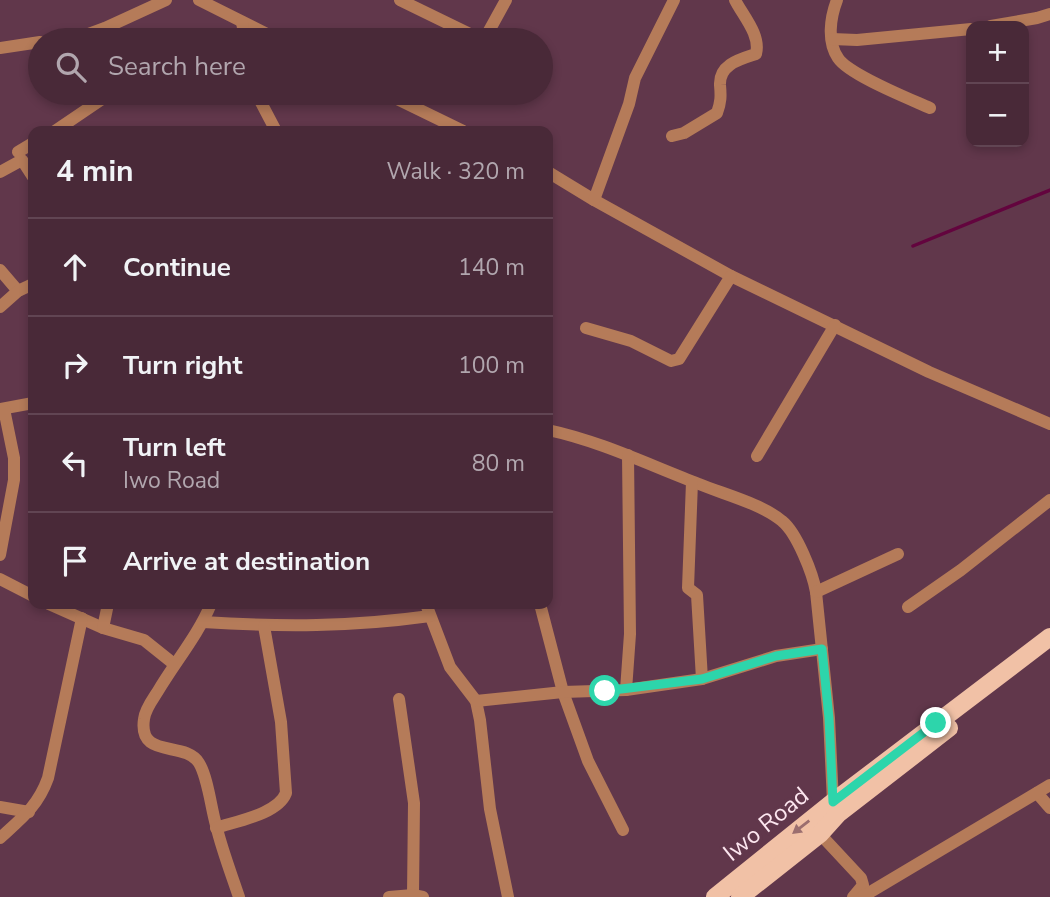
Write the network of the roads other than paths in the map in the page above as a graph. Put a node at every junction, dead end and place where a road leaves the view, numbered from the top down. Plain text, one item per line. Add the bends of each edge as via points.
1 (166, 0) edge
2 (199, 0) edge
3 (400, 0) edge
4 (506, 0) edge
5 (674, 0) edge
6 (735, 0) edge
7 (837, 0) edge
8 (1050, 14) edge
9 (1020, 21) edge
10 (242, 22) junction
11 (105, 28) edge
12 (243, 28) edge
13 (254, 28) edge
14 (458, 28) edge
15 (490, 28) edge
16 (966, 29) edge
17 (832, 39) junction
18 (28, 44) edge
19 (0, 48) edge
20 (93, 105) edge
21 (263, 105) edge
22 (410, 105) edge
23 (930, 108) dead end
24 (62, 126) edge
25 (274, 126) edge
26 (453, 126) edge
27 (672, 136) dead end
28 (28, 147) edge
29 (18, 152) dead end
30 (28, 169) edge
31 (0, 172) edge
32 (553, 175) edge
33 (594, 200) junction
34 (0, 270) edge
35 (732, 276) junction
36 (28, 286) edge
37 (18, 291) junction
38 (0, 307) edge
39 (835, 325) junction
40 (586, 328) dead end
41 (28, 404) edge
42 (2, 409) edge
43 (1050, 424) edge
44 (553, 432) edge
45 (628, 455) junction
46 (757, 456) dead end
47 (692, 482) junction
48 (1050, 500) edge
49 (898, 554) dead end
50 (0, 555) edge
51 (0, 579) edge
52 (816, 592) junction
53 (28, 593) edge
54 (908, 607) dead end
55 (61, 609) edge
56 (107, 609) edge
57 (209, 609) edge
58 (541, 609) edge
59 (428, 610) edge
60 (82, 618) junction
61 (203, 622) junction
62 (264, 626) junction
63 (103, 628) junction
64 (1050, 637) edge
65 (822, 649) junction
66 (1050, 652) edge
67 (174, 664) junction
68 (702, 679) junction
69 (626, 690) junction
70 (563, 692) junction
71 (981, 695) junction
72 (399, 699) dead end
73 (476, 701) junction
74 (1050, 785) edge
75 (1037, 793) junction
76 (833, 802) junction
77 (0, 807) edge
78 (1050, 808) edge
79 (29, 812) junction
80 (216, 828) junction
81 (623, 830) dead end
82 (820, 834) junction
83 (0, 838) edge
84 (418, 896) edge
85 (239, 897) edge
86 (389, 897) edge
87 (508, 897) edge
88 (715, 897) edge
89 (740, 897) edge
90 (853, 897) edge
91 (862, 897) edge

1 - 11 street
2 - 10 street
3 - 14 street
4 - 15 street
5 - 33 street via 635,78
6 - 27 street via 751,25 756,54 727,66 720,82 717,113
7 - 17 street
8 - 9 street
10 - 12 street
10 - 13 street
16 - 17 street
17 - 23 street via 845,66
18 - 19 street
20 - 24 street
21 - 25 street
22 - 26 street
28 - 29 street
30 - 31 street via 22,160
32 - 33 street
33 - 35 street
34 - 37 street
35 - 39 street
35 - 40 street via 676,361
36 - 37 street
37 - 38 street
39 - 43 street
39 - 46 street
41 - 42 street
42 - 50 street via 14,458 14,480
44 - 45 street
45 - 47 street
45 - 69 street
47 - 52 street via 783,521 793,533
47 - 68 street via 688,588 697,595
48 - 54 street
49 - 52 street
51 - 53 street
52 - 65 street
55 - 60 street
56 - 63 street
57 - 61 street
58 - 70 street
59 - 62 street via 373,624
59 - 73 street via 450,667
60 - 63 street
60 - 79 street via 48,778
61 - 62 street
61 - 67 street
62 - 80 street via 281,722 286,793 275,808
63 - 67 street via 144,640
64 - 71 main road, Iwo Road
65 - 68 street via 776,656
65 - 76 street
66 - 71 main road, Iwo Road
67 - 80 street via 144,715 143,728 154,746 190,754 199,763
68 - 69 street
69 - 70 street
70 - 73 street
70 - 81 street via 594,778
71 - 76 main road, Iwo Road
71 - 82 main road, Iwo Road
72 - 84 street via 414,803
73 - 87 street via 490,809
74 - 75 street
75 - 78 street
75 - 91 street
76 -> 88 main road, Iwo Road
77 - 79 street
79 - 83 street
80 - 85 street
82 - 89 main road, Iwo Road
82 - 90 street via 861,878 863,885
84 - 86 street

